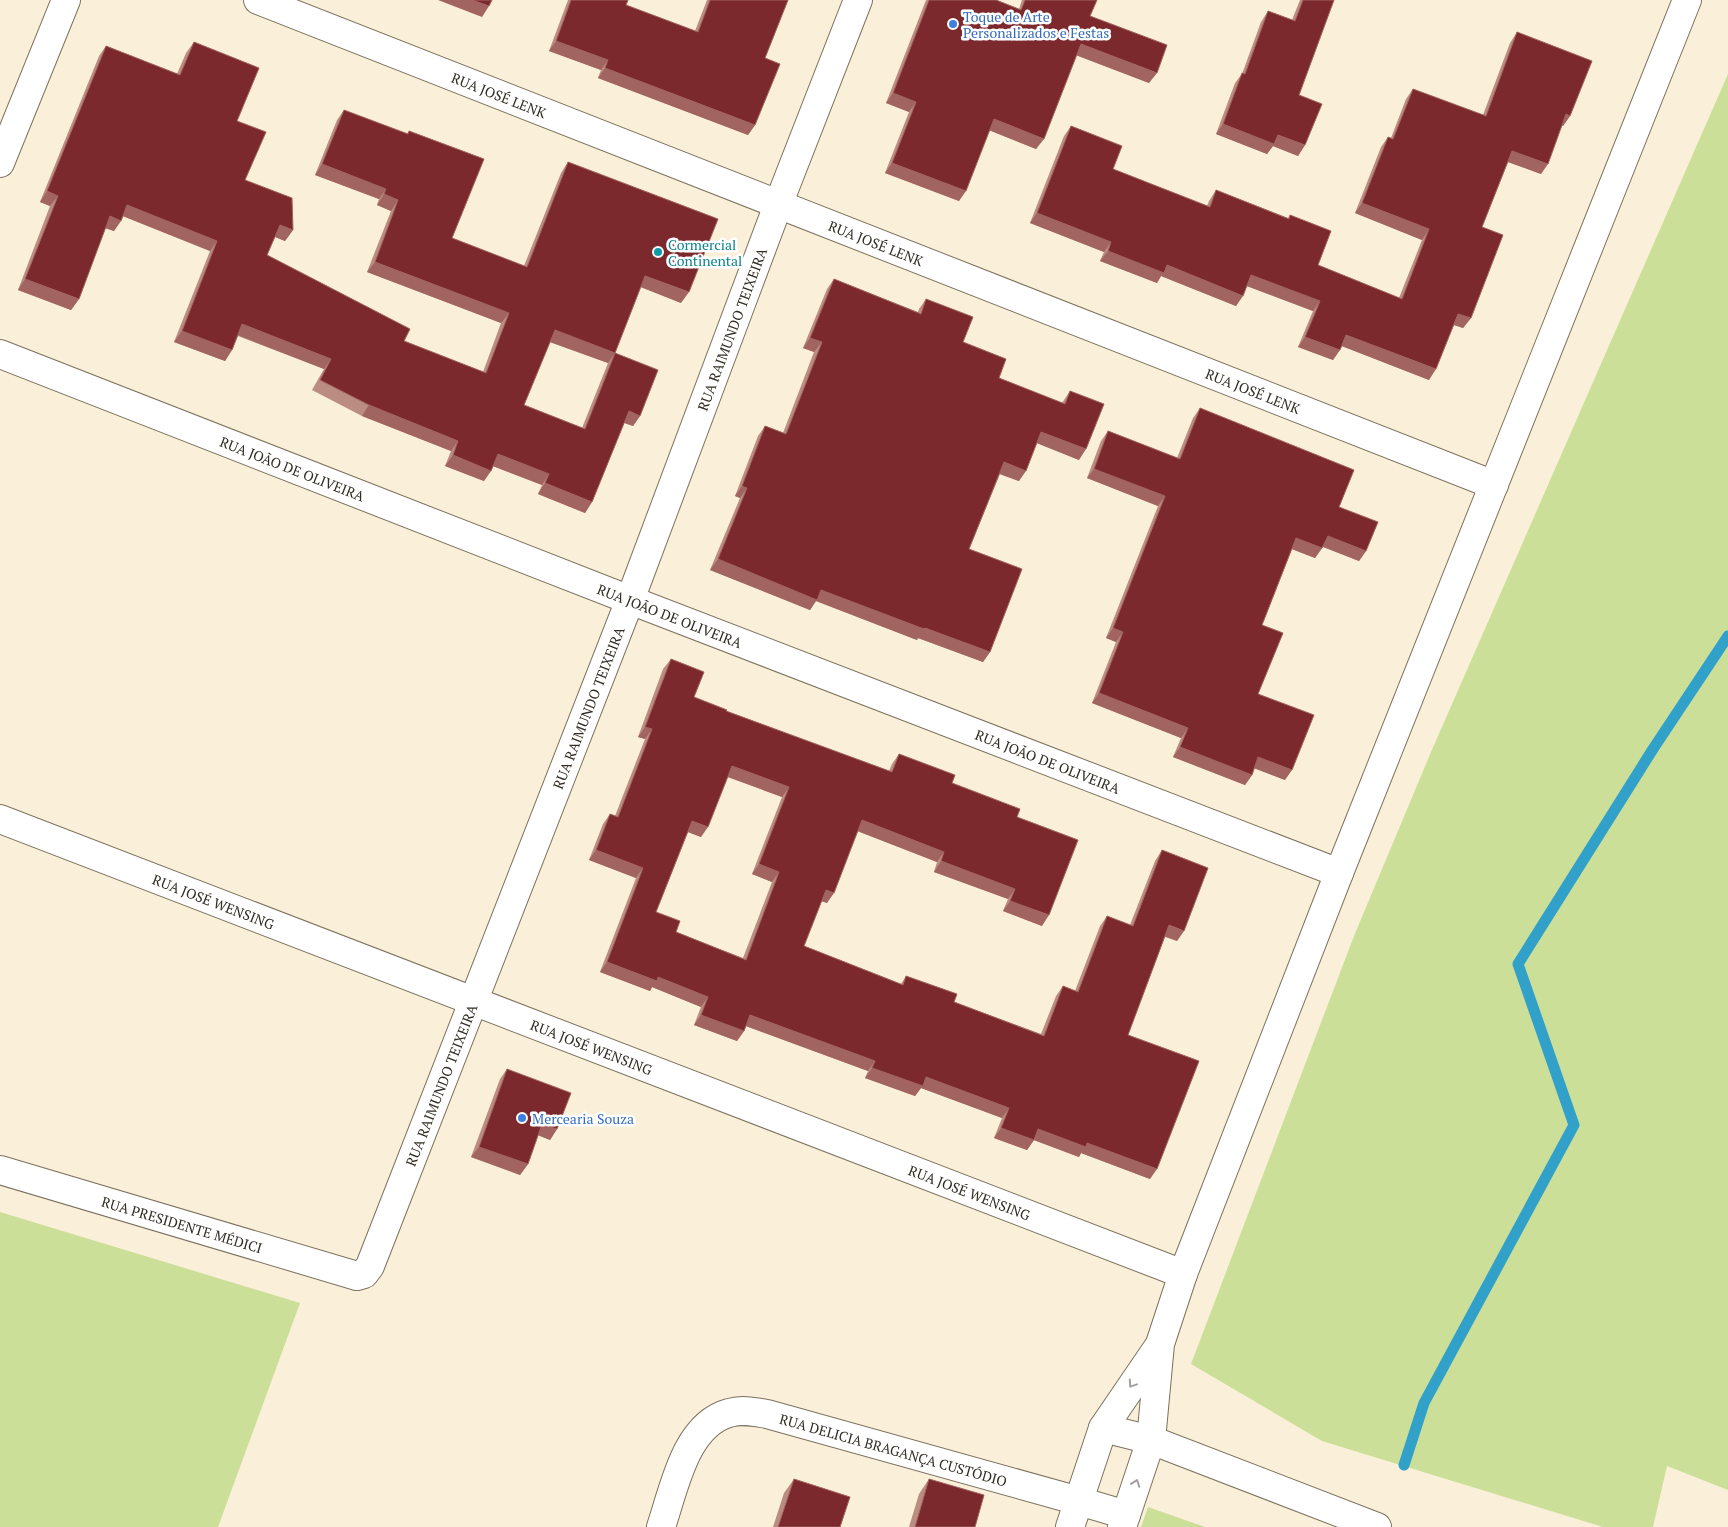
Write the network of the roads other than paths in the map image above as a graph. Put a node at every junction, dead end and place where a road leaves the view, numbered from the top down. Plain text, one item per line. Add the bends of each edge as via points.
1 (66, 0) edge
2 (258, 0) edge
3 (858, 0) edge
4 (1687, 0) edge
5 (0, 163) edge
6 (778, 205) junction
7 (0, 354) edge
8 (1494, 485) junction
9 (630, 600) junction
10 (0, 819) edge
11 (1339, 873) junction
12 (473, 1000) junction
13 (0, 1170) edge
14 (364, 1274) joint
15 (1183, 1274) junction
16 (1160, 1344) junction
17 (1103, 1428) junction
18 (1151, 1440) junction
19 (1078, 1501) junction
20 (1124, 1521) edge
21 (661, 1527) edge
22 (1070, 1527) edge
23 (1377, 1527) edge

1 - 5 street
2 - 6 street, RUA JOSÉ LENK
3 - 6 street, RUA RAIMUNDO TEIXEIRA
4 - 8 street
6 - 8 street, RUA JOSÉ LENK
6 - 9 street, RUA RAIMUNDO TEIXEIRA
7 - 9 street, RUA JOÃO DE OLIVEIRA
8 - 11 street
9 - 11 street, RUA JOÃO DE OLIVEIRA
9 - 12 street, RUA RAIMUNDO TEIXEIRA
10 - 12 street, RUA JOSÉ WENSING
11 - 15 street
12 - 14 street, RUA RAIMUNDO TEIXEIRA via 370,1266
12 - 15 street, RUA JOSÉ WENSING
13 - 14 street, RUA PRESIDENTE MÉDICI via 358,1276
15 - 16 street
16 -> 17 street
16 - 18 street
17 - 18 street
17 - 19 street
20 -> 18 street
18 - 23 street
19 - 20 street, RUA DELICIA BRAGANÇA CUSTÓDIO
19 - 21 street, RUA DELICIA BRAGANÇA CUSTÓDIO via 750,1411 729,1413 709,1423 696,1437 685,1456
19 - 22 street

